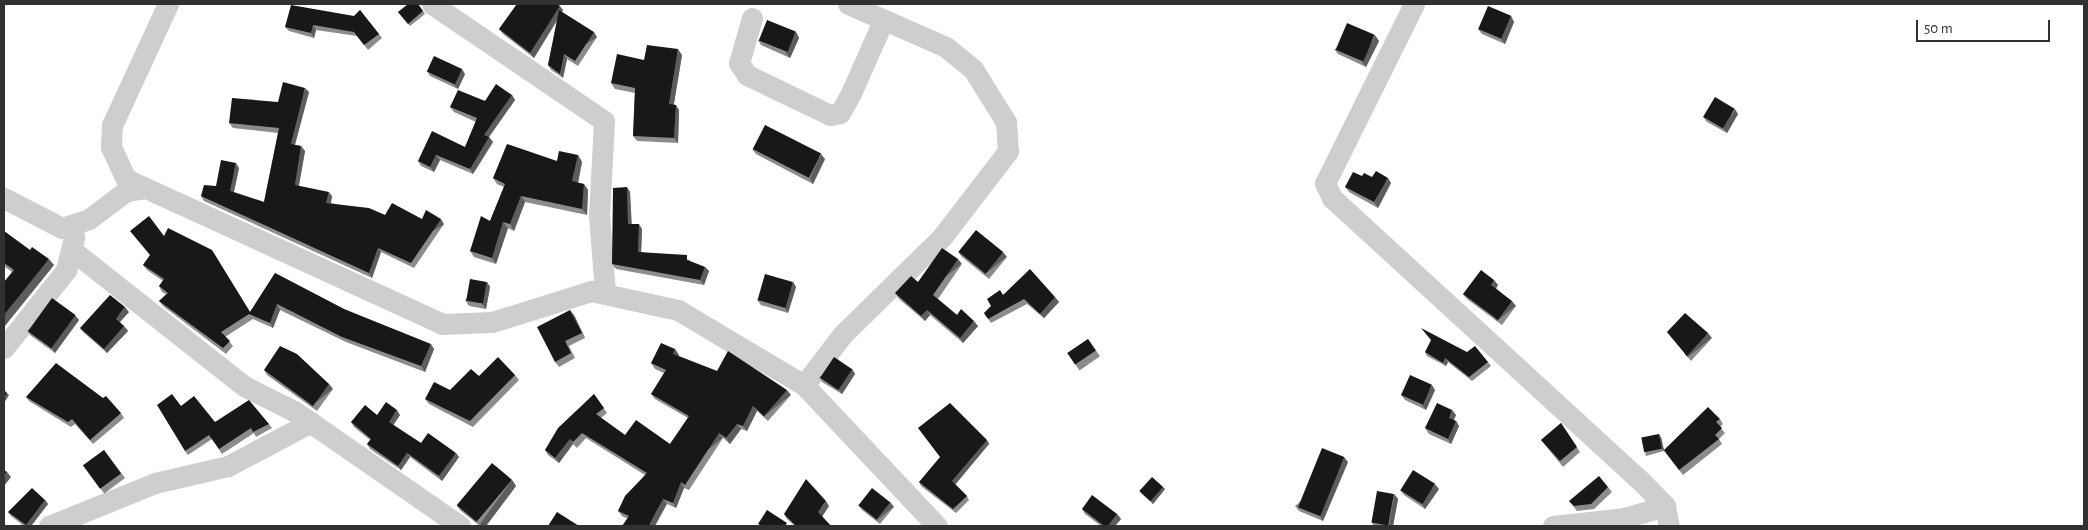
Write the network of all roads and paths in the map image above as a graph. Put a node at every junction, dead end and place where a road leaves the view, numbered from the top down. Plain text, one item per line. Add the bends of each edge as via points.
1 (168, 4) edge
2 (432, 4) edge
3 (848, 4) edge
4 (1414, 4) edge
5 (461, 12) edge
6 (752, 18) dead end
7 (883, 21) junction
8 (141, 188) junction
9 (4, 198) edge
10 (74, 224) junction
11 (73, 251) junction
12 (605, 293) junction
13 (4, 348) edge
14 (804, 385) junction
15 (311, 422) junction
16 (1667, 516) edge
17 (447, 522) edge
18 (49, 526) edge
19 (937, 526) edge
20 (1553, 526) edge

1 - 8 street via 112,125 111,147 118,169
2 - 5 street
3 - 7 street
4 - 16 street via 1326,182 1332,198
5 - 12 street via 604,121 599,215
6 - 7 street via 739,63 747,75 830,115 840,113
7 - 14 street via 946,47 973,68 1006,122 1008,150 942,237 843,334
8 - 10 street via 126,191
8 - 12 street via 442,324 492,322 591,291
9 - 10 street via 46,224 62,228
10 - 11 street
11 - 13 street via 66,270
11 - 15 street via 244,386
12 - 14 street via 678,310
14 - 19 street
15 - 17 street
15 - 18 street via 228,466 155,484
16 - 20 street

